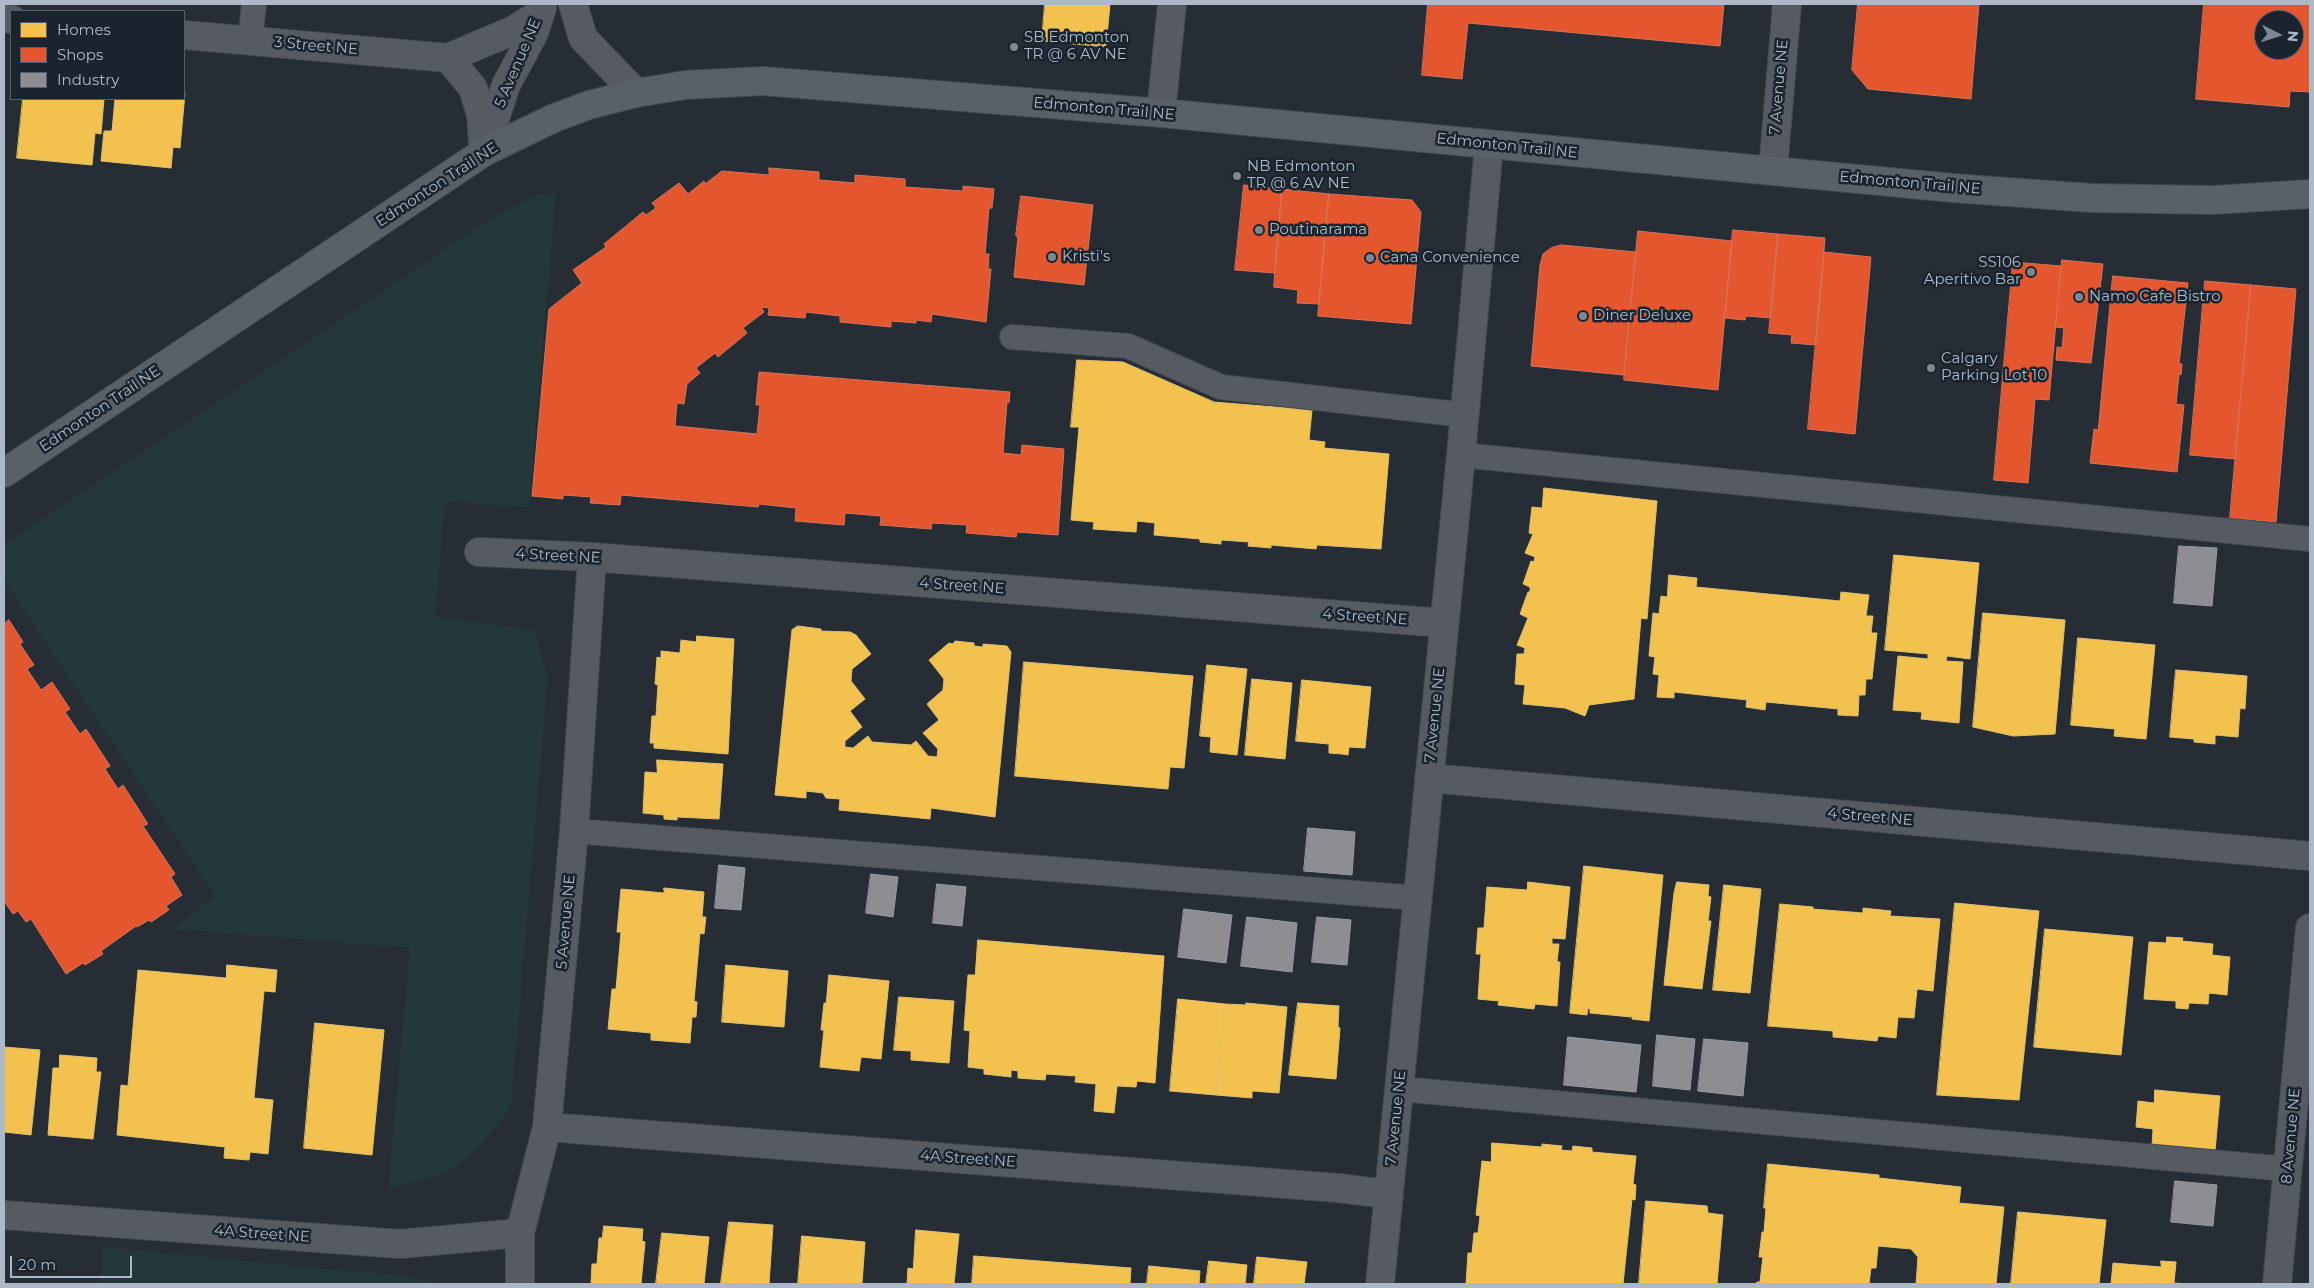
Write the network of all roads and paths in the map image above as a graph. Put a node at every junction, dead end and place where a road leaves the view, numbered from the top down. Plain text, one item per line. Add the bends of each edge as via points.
1 (254, 4) edge
2 (573, 4) edge
3 (1172, 4) edge
4 (1787, 4) edge
5 (541, 9) edge
6 (185, 34) edge
7 (250, 41) junction
8 (448, 58) junction
9 (636, 94) junction
10 (1161, 113) junction
11 (1489, 145) junction
12 (484, 152) junction
13 (1773, 170) junction
14 (2310, 194) edge
15 (1012, 337) dead end
16 (1465, 415) junction
17 (1461, 456) junction
18 (4, 473) edge
19 (2310, 539) edge
20 (479, 552) dead end
21 (592, 557) junction
22 (1444, 623) junction
23 (1429, 778) junction
24 (574, 830) junction
25 (2310, 856) edge
26 (1417, 898) junction
27 (2310, 928) edge
28 (1400, 1089) junction
29 (547, 1127) junction
30 (2288, 1169) junction
31 (1388, 1194) junction
32 (4, 1215) edge
33 (520, 1233) junction
34 (520, 1284) edge
35 (1380, 1284) edge
36 (2276, 1284) edge

1 - 7 lane
2 - 9 street via 584,38
3 - 10 street
4 - 13 street, 7 Avenue NE
5 - 8 street, 3 Street NE via 507,34
5 - 12 street, 5 Avenue NE via 534,33 506,85
6 - 7 street, 3 Street NE
7 - 8 street, 3 Street NE
8 - 12 street via 472,88 480,115
9 - 10 main road, Edmonton Trail NE via 685,85 763,81
9 - 12 main road, Edmonton Trail NE via 589,105 554,118
10 - 11 main road, Edmonton Trail NE
11 - 13 main road, Edmonton Trail NE
11 - 16 street, 7 Avenue NE
12 - 18 main road, Edmonton Trail NE
13 - 14 main road, Edmonton Trail NE via 1953,188 2133,200 2213,200
15 - 16 lane via 1128,346 1221,387
16 - 17 street, 7 Avenue NE
17 - 19 lane
17 - 22 street, 7 Avenue NE
20 - 21 street, 4 Street NE
21 - 22 street, 4 Street NE
21 - 24 street, 5 Avenue NE
22 - 23 street, 7 Avenue NE
23 - 25 street, 4 Street NE
23 - 26 street, 7 Avenue NE
24 - 26 lane
24 - 29 street, 5 Avenue NE
26 - 28 street, 7 Avenue NE
27 - 30 street, 8 Avenue NE
28 - 30 lane
28 - 31 street, 7 Avenue NE
29 - 31 street, 4A Street NE
29 - 33 street, 5 Avenue NE
30 - 36 street, 8 Avenue NE
31 - 35 street, 7 Avenue NE
32 - 33 street, 4A Street NE via 400,1244
33 - 34 street, 5 Avenue NE

